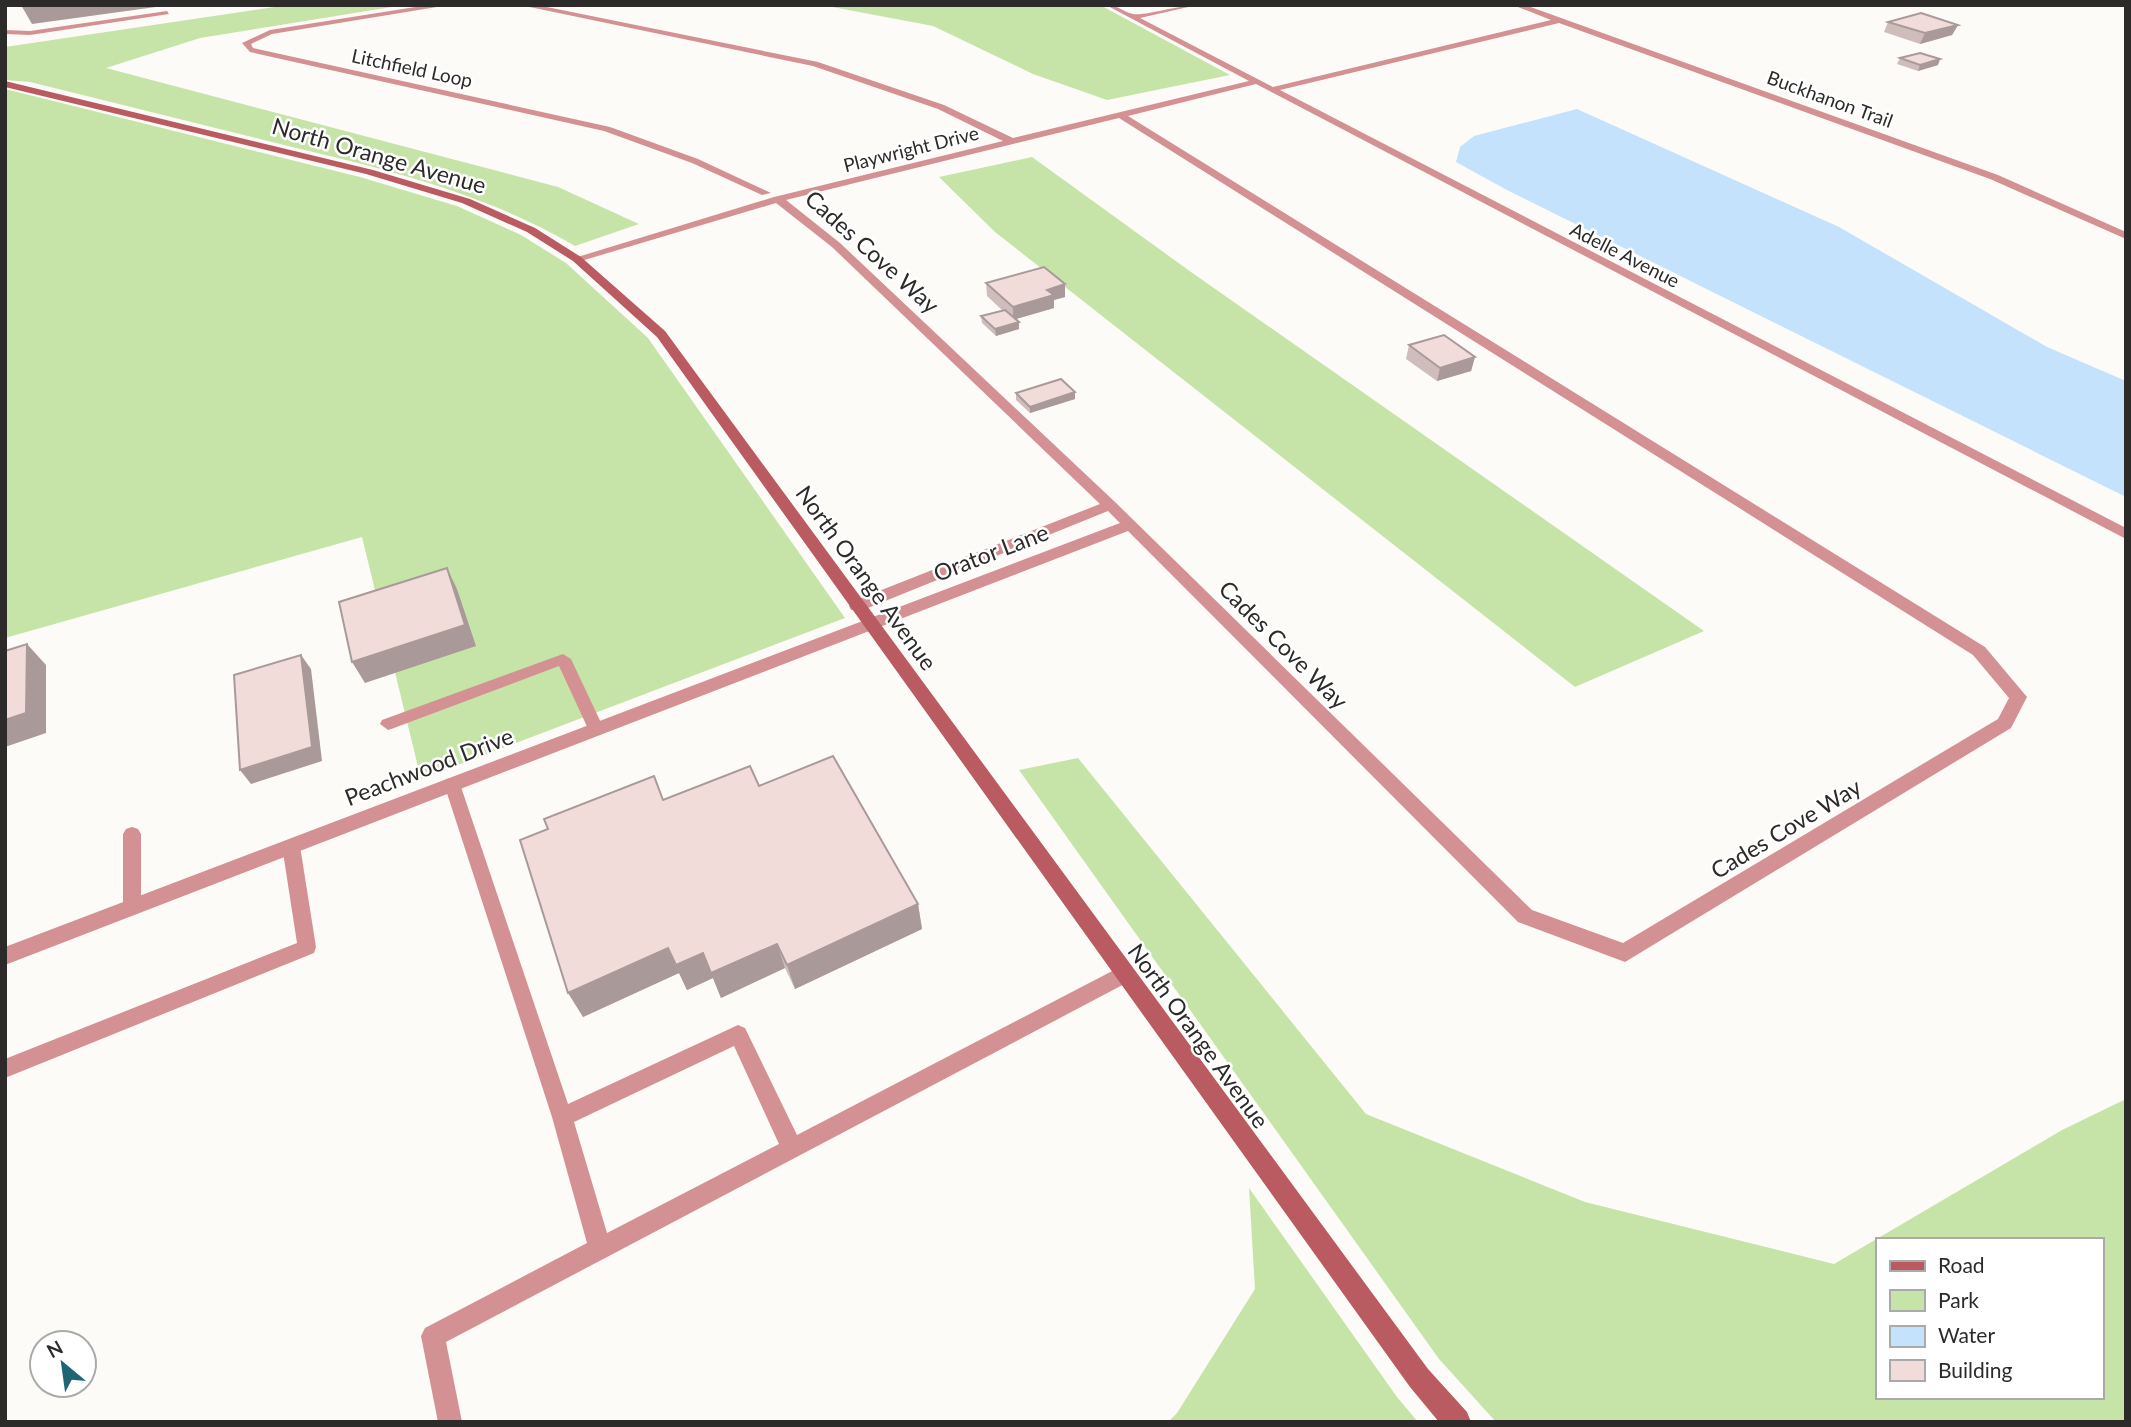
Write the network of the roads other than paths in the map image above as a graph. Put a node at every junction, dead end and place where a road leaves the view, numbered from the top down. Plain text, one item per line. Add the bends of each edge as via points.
1 (445, 5) edge
2 (524, 5) edge
3 (1110, 5) edge
4 (1193, 5) edge
5 (1517, 5) edge
6 (167, 13) dead end
7 (1132, 17) junction
8 (1560, 20) junction
9 (5, 32) edge
10 (1244, 76) junction
11 (1255, 82) junction
12 (5, 84) edge
13 (1270, 90) junction
14 (1119, 114) junction
15 (1003, 134) junction
16 (1013, 142) junction
17 (772, 196) junction
18 (2126, 236) edge
19 (574, 257) junction
20 (1110, 505) junction
21 (1129, 525) junction
22 (2126, 534) edge
23 (857, 606) junction
24 (870, 624) junction
25 (388, 724) dead end
26 (596, 729) junction
27 (452, 784) junction
28 (132, 834) dead end
29 (290, 846) junction
30 (132, 907) junction
31 (5, 956) edge
32 (1125, 974) junction
33 (5, 1069) edge
34 (562, 1117) junction
35 (792, 1148) junction
36 (600, 1248) junction
37 (450, 1422) edge
38 (1457, 1422) edge

1 - 17 street, Litchfield Loop via 270,32 246,43 250,50 607,129
2 - 15 street via 815,64 941,107
3 - 7 street, Adelle Avenue
4 - 7 street
5 - 8 street, Buckhanon Trail
6 - 9 lane via 30,33
7 - 10 street, Adelle Avenue
8 - 13 street
8 - 18 street, Buckhanon Trail via 1994,177
10 - 11 street, Adelle Avenue
10 - 15 street, Playwright Drive
11 - 13 street, Adelle Avenue
11 - 14 street, Playwright Drive
12 - 19 street, North Orange Avenue via 466,201 531,230
13 - 22 street, Adelle Avenue
14 - 16 street, Playwright Drive
14 - 21 street, Cades Cove Way via 1979,651 2018,697 2005,723 1625,953 1525,916
15 - 16 street
15 - 17 street, Playwright Drive
16 - 17 street, Playwright Drive
17 - 19 street, Playwright Drive
17 - 20 street, Cades Cove Way via 836,245
19 - 23 street, North Orange Avenue via 661,334
20 - 21 street, Cades Cove Way
20 - 23 street, Orator Lane
21 - 24 street, Orator Lane
23 - 24 street, North Orange Avenue
24 - 26 street, Peachwood Drive
24 - 32 street, North Orange Avenue
25 - 26 lane via 563,659
26 - 27 street, Peachwood Drive
27 - 29 street, Peachwood Drive
27 - 34 lane
28 - 30 lane
29 - 30 street, Peachwood Drive
29 - 33 lane via 307,947
30 - 31 street, Peachwood Drive
32 - 35 lane
32 - 38 street, North Orange Avenue via 1419,1378
34 - 35 lane via 738,1034
34 - 36 lane
35 - 36 lane
36 - 37 lane via 433,1336

